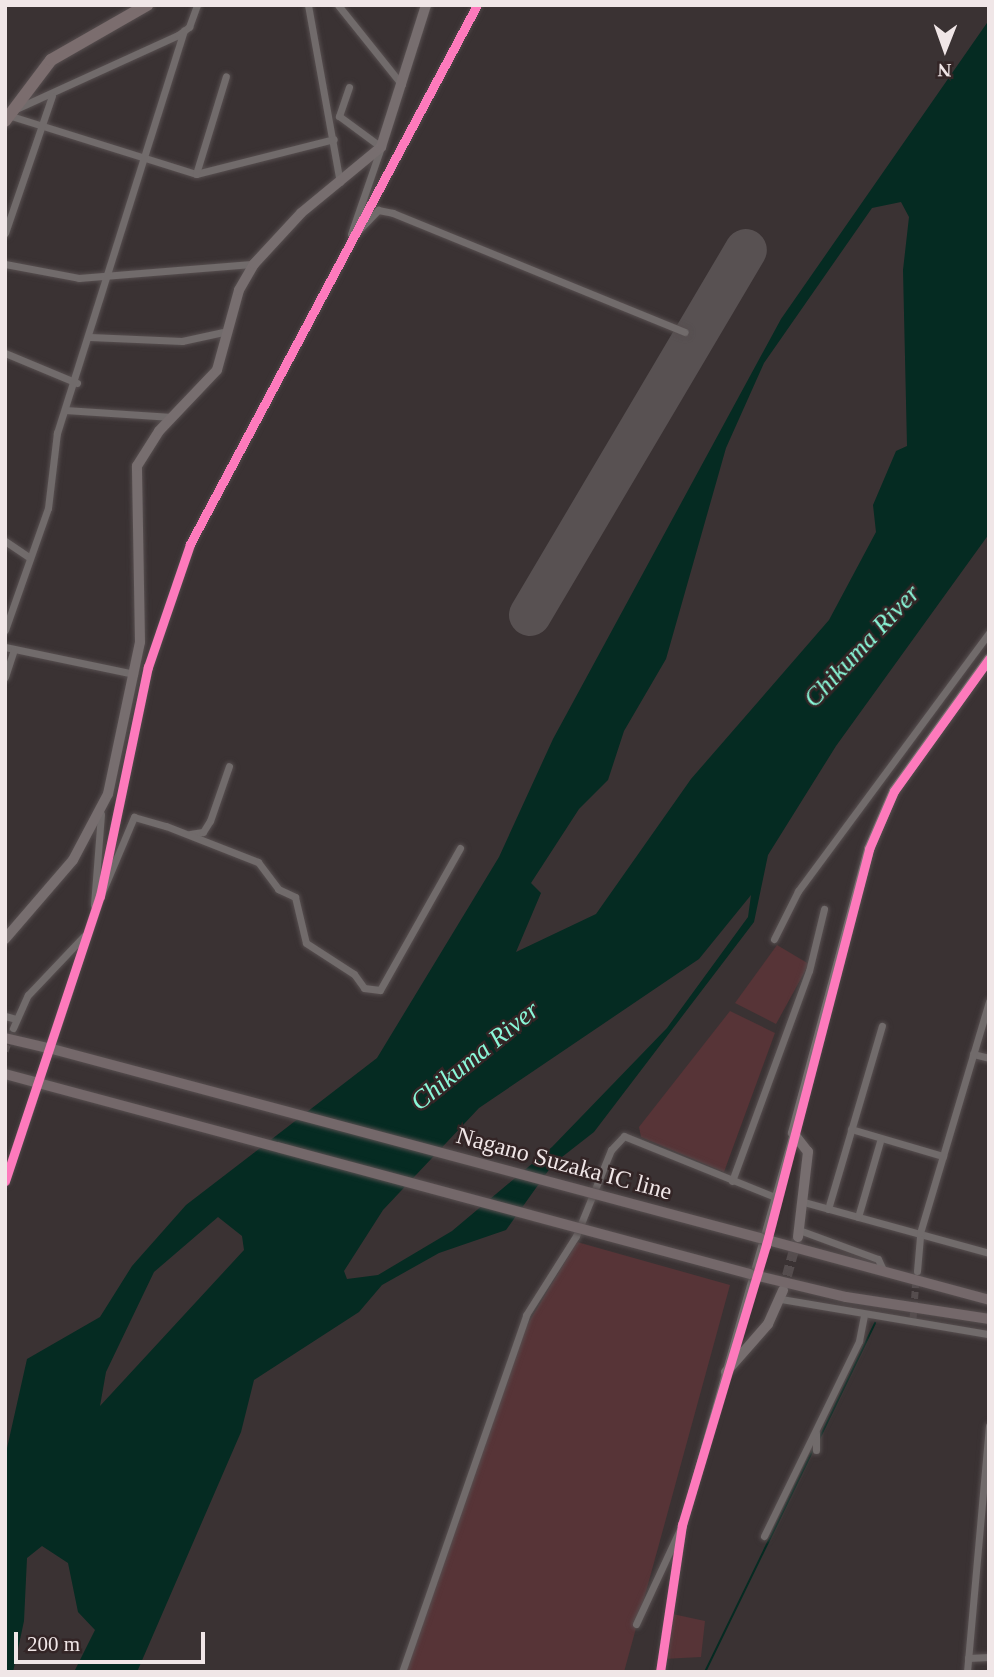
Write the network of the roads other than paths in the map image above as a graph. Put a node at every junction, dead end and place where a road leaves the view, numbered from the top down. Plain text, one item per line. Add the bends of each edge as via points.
1 (147, 5) edge
2 (197, 5) edge
3 (309, 5) edge
4 (316, 5) edge
5 (338, 5) edge
6 (426, 5) edge
7 (477, 5) edge
8 (311, 16) junction
9 (184, 31) junction
10 (226, 76) dead end
11 (402, 86) junction
12 (349, 87) dead end
13 (52, 96) junction
14 (11, 115) edge
15 (41, 126) junction
16 (334, 139) junction
17 (381, 147) junction
18 (144, 159) junction
19 (196, 174) junction
20 (341, 183) junction
21 (5, 233) edge
22 (351, 238) junction
23 (5, 264) edge
24 (254, 264) junction
25 (109, 276) junction
26 (228, 331) junction
27 (685, 332) dead end
28 (90, 337) junction
29 (5, 353) edge
30 (77, 383) junction
31 (65, 410) junction
32 (172, 417) junction
33 (5, 541) edge
34 (30, 558) junction
35 (5, 631) edge
36 (989, 633) edge
37 (9, 649) edge
38 (989, 659) edge
39 (134, 674) junction
40 (5, 677) edge
41 (229, 766) dead end
42 (101, 814) junction
43 (186, 834) junction
44 (460, 848) dead end
45 (100, 896) junction
46 (94, 905) junction
47 (824, 909) dead end
48 (86, 934) junction
49 (5, 939) edge
50 (774, 939) dead end
51 (989, 1000) edge
52 (5, 1017) edge
53 (16, 1019) junction
54 (882, 1027) dead end
55 (13, 1028) tunnel mouth
56 (5, 1038) edge
57 (51, 1049) junction
58 (973, 1054) junction
59 (989, 1058) edge
60 (5, 1074) edge
61 (38, 1083) junction
62 (851, 1129) junction
63 (793, 1133) junction
64 (881, 1138) junction
65 (943, 1156) junction
66 (5, 1181) edge
67 (732, 1181) junction
68 (775, 1197) junction
69 (804, 1202) junction
70 (828, 1209) junction
71 (858, 1217) junction
72 (920, 1233) junction
73 (799, 1234) joint
74 (764, 1239) junction
75 (989, 1253) edge
76 (884, 1272) junction
77 (917, 1272) tunnel mouth
78 (753, 1275) junction
79 (782, 1295) joint
80 (989, 1300) edge
81 (864, 1316) junction
82 (989, 1320) edge
83 (989, 1334) edge
84 (726, 1371) junction
85 (989, 1426) edge
86 (816, 1429) junction
87 (816, 1450) dead end
88 (682, 1525) junction
89 (764, 1536) dead end
90 (636, 1624) dead end
91 (989, 1657) edge
92 (968, 1658) junction
93 (402, 1672) edge
94 (660, 1672) edge
95 (967, 1672) edge

1 - 14 highway via 60,53
2 - 9 street
3 - 8 street
4 - 8 street
5 - 11 street
6 - 11 main road
7 - 22 street
8 - 16 street via 317,76
9 - 13 street
9 - 18 street
10 - 19 street
11 - 17 main road
12 - 17 street via 339,116
13 - 14 street
13 - 15 street
14 - 15 street
15 - 18 street
15 - 21 street
16 - 19 street
16 - 20 street
17 - 20 main road
17 - 22 street
18 - 19 street
18 - 25 street
20 - 24 main road
22 - 27 street via 378,210 393,213
22 - 45 street via 190,544 148,667
23 - 25 street via 29,272
24 - 25 street
24 - 26 main road
25 - 28 street
26 - 28 street via 183,341
26 - 32 main road via 217,370
28 - 30 street
29 - 30 street
30 - 31 street
31 - 32 street
31 - 34 street via 48,509
32 - 39 main road via 145,451 134,484 139,642
33 - 34 street
34 - 35 street
36 - 50 street via 798,891
37 - 39 street
37 - 40 street
38 - 63 main road via 894,790 869,849
39 - 42 main road
41 - 43 street via 203,832
42 - 46 street
42 - 49 main road via 73,860
43 - 44 street via 258,862 278,889 295,897 306,943 354,974 365,988 380,990
43 - 45 street via 134,817 110,886
45 - 46 street
46 - 48 street
47 - 67 street via 809,971 778,1041
48 - 53 street via 28,995
48 - 57 street
51 - 58 street
52 - 53 street
53 - 55 street
54 - 62 street
56 - 57 main road, Nagano Suzaka IC line
57 - 61 street
57 - 74 main road, Nagano Suzaka IC line, bridge
58 - 59 street
58 - 65 street
60 - 61 main road
61 - 66 street
61 - 78 main road, bridge
62 - 64 street
62 - 70 street
63 - 68 street
63 - 69 main road via 808,1152
64 - 65 street
64 - 71 street
65 - 72 street
67 - 68 street
67 - 93 street via 624,1136 611,1150 576,1236 526,1315
68 - 74 street
69 - 70 street
69 - 73 main road
70 - 71 street
71 - 72 street
72 - 75 street
72 - 77 street
73 - 76 street via 878,1259
74 - 76 main road, Nagano Suzaka IC line
74 - 78 street
76 - 80 main road, Nagano Suzaka IC line
78 - 82 main road
78 - 84 street
79 - 81 street
79 - 84 main road
81 - 83 street
81 - 86 street
84 - 88 street
85 - 92 street
86 - 87 street
86 - 89 street
88 - 90 street
88 - 94 street
91 - 92 street
92 - 95 street

